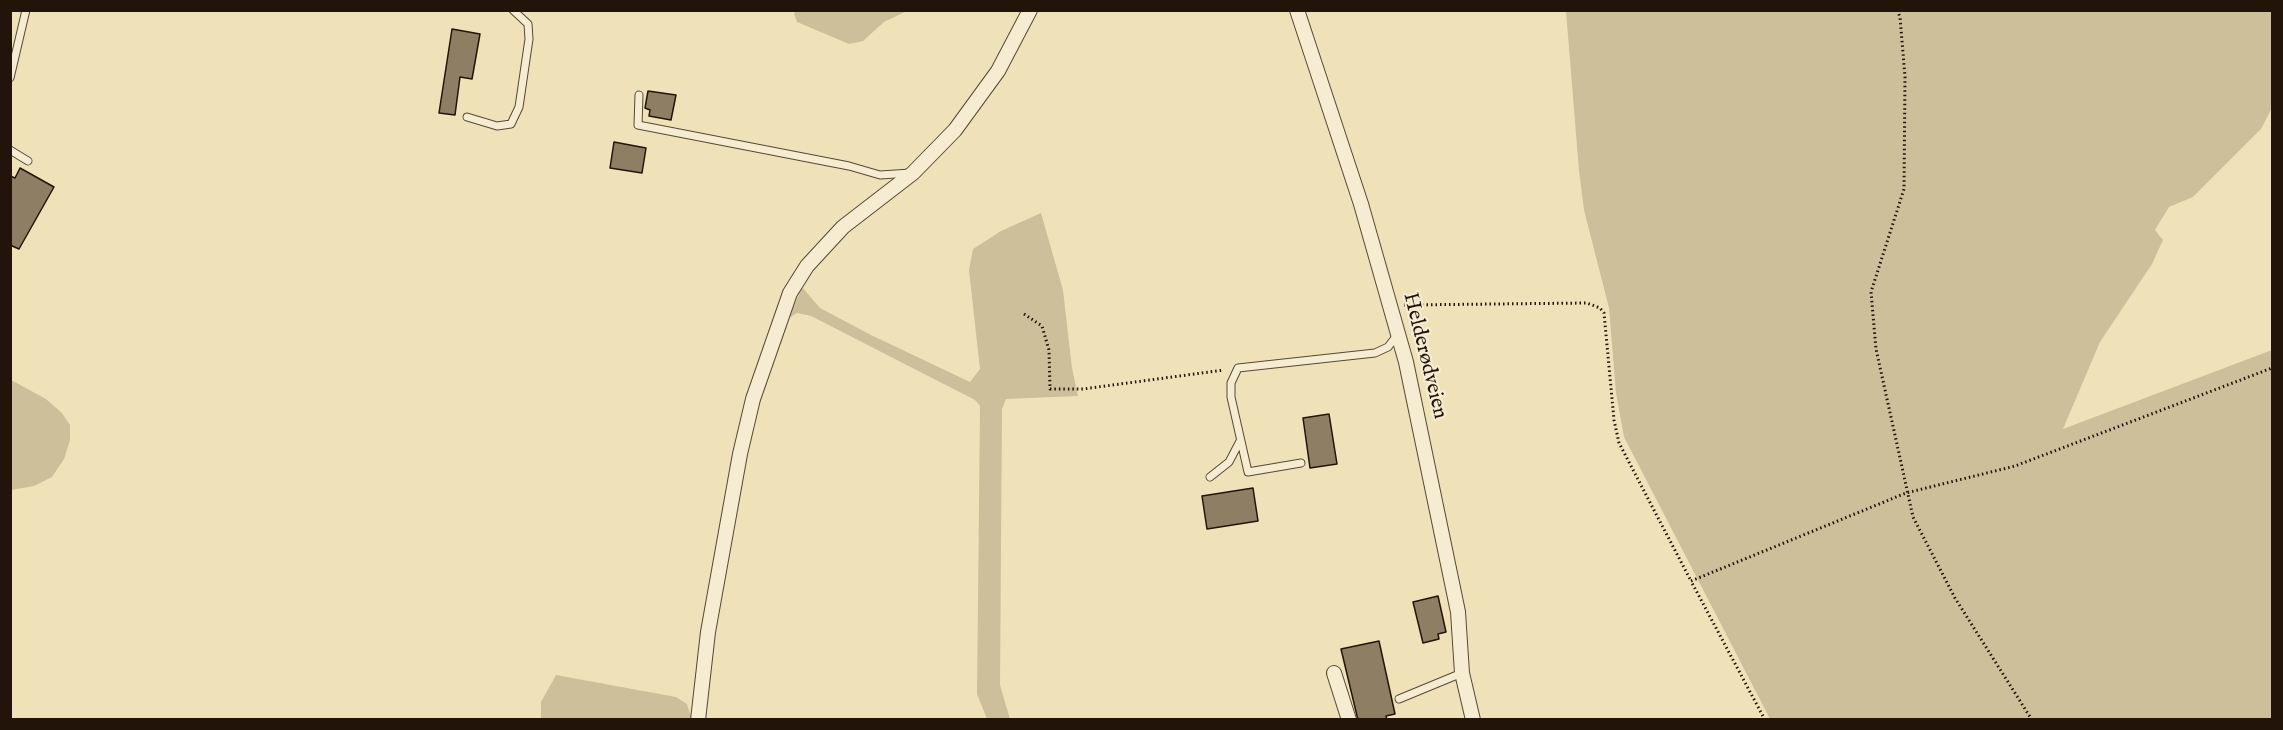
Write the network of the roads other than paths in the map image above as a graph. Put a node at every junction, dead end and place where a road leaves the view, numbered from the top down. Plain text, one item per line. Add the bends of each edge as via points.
1 (26, 10) edge
2 (513, 10) edge
3 (1030, 10) edge
4 (1297, 10) edge
5 (10, 78) edge
6 (639, 94) dead end
7 (467, 117) dead end
8 (10, 150) edge
9 (28, 161) dead end
10 (914, 173) junction
11 (1398, 334) junction
12 (1240, 441) junction
13 (1301, 463) dead end
14 (1210, 477) dead end
15 (1334, 673) dead end
16 (1462, 673) junction
17 (1399, 699) dead end
18 (698, 720) edge
19 (1348, 720) edge
20 (1473, 720) edge

1 - 5 lane
2 - 7 lane via 528,24 529,39 519,107 511,124 497,126
3 - 10 street via 975,105
4 - 11 street, Helderødveien
6 - 10 lane via 638,125 880,175
8 - 9 lane
10 - 18 street via 843,227 807,266 790,293 776,328 753,399 727,523
11 - 12 lane via 1388,347 1375,353 1238,368 1231,383 1231,397
11 - 16 street, Helderødveien via 1458,612
12 - 13 lane via 1248,472
12 - 14 lane via 1229,462
15 - 19 street
16 - 17 lane
16 - 20 street, Helderødveien

